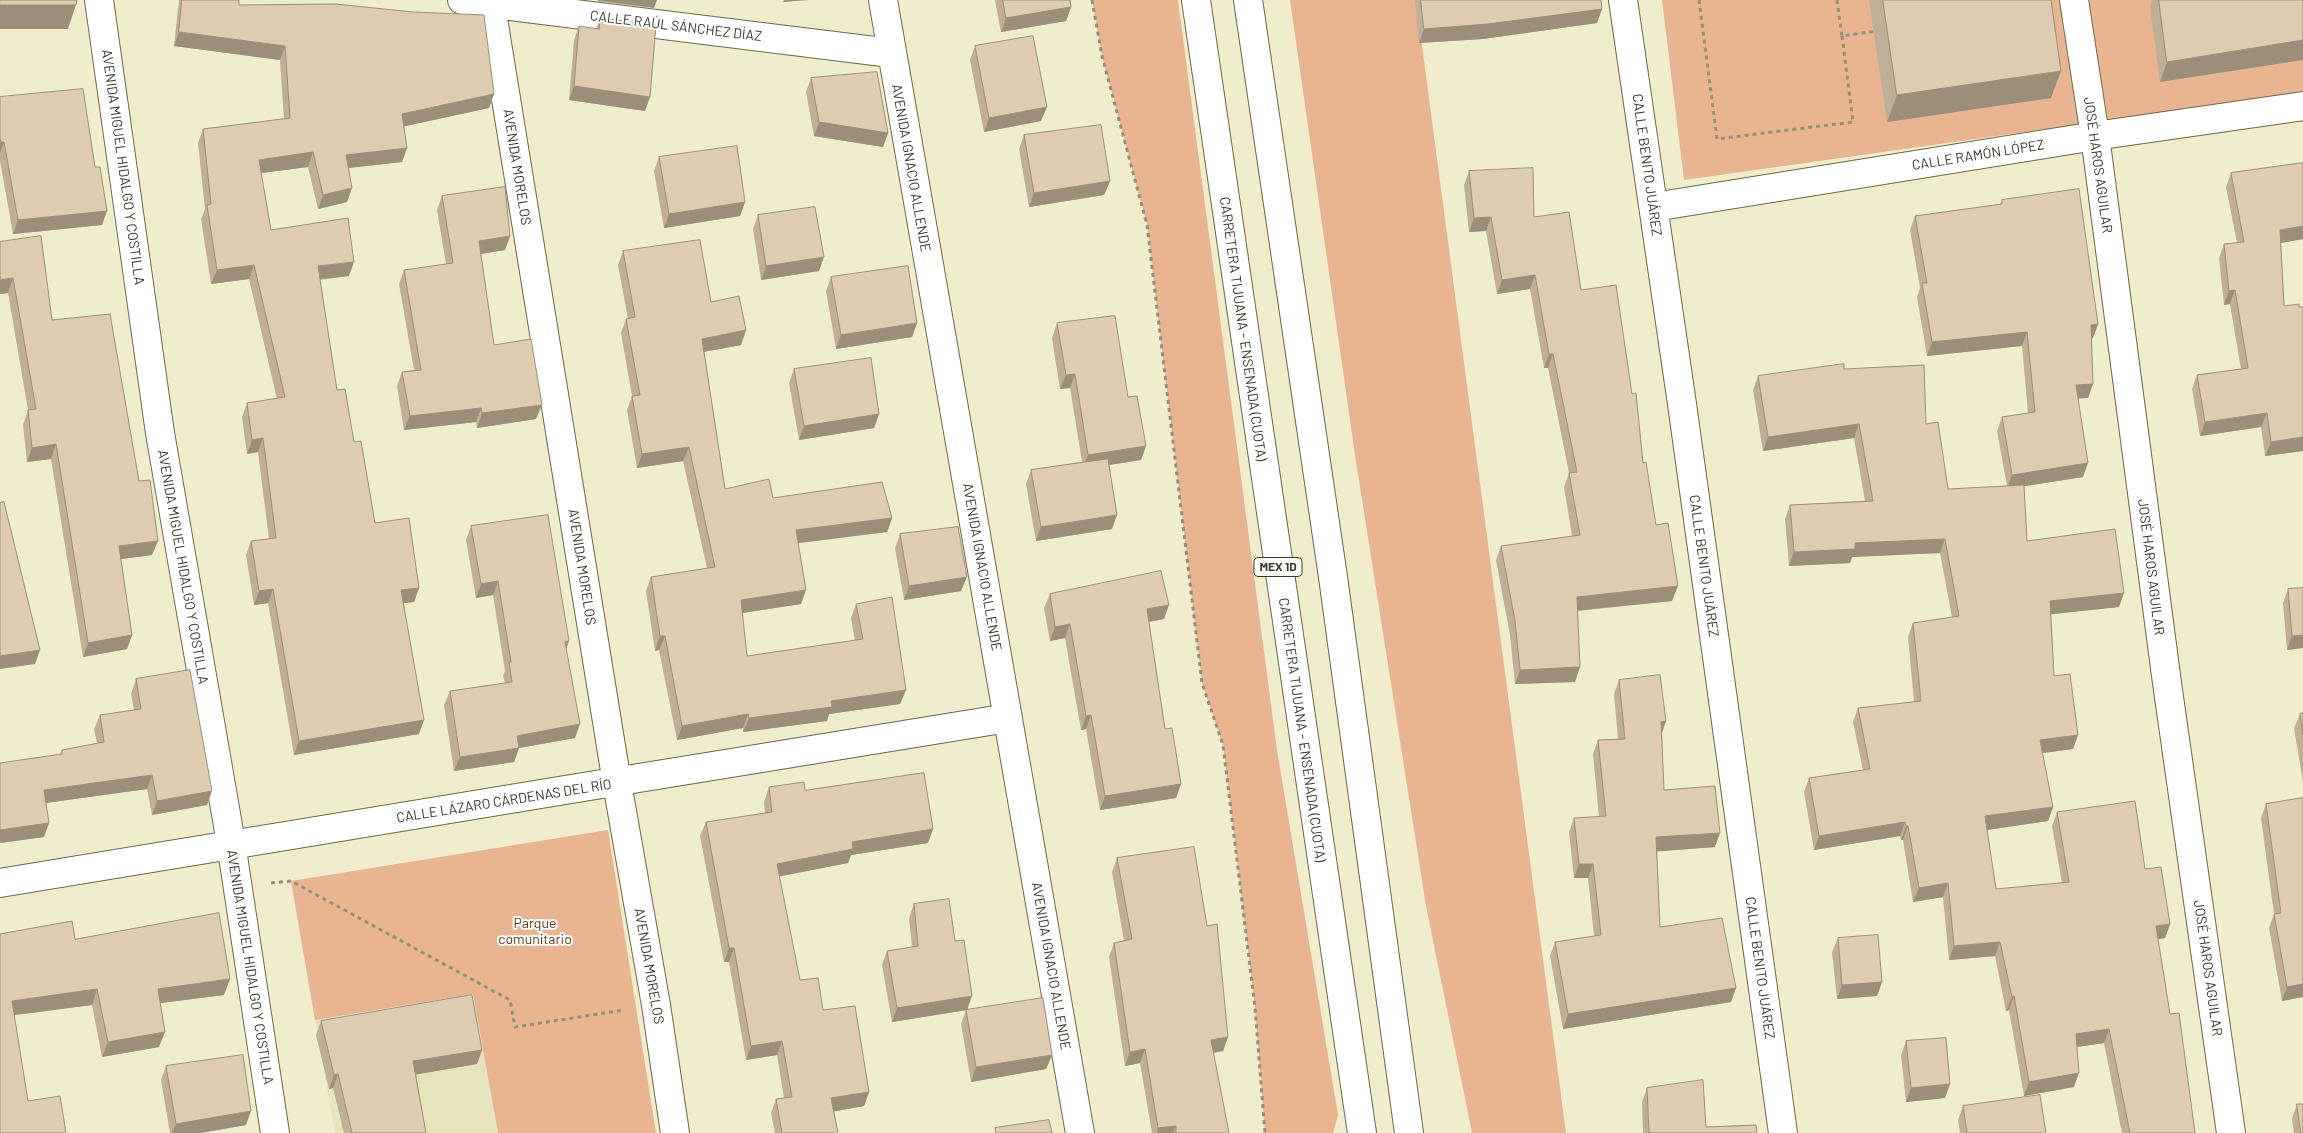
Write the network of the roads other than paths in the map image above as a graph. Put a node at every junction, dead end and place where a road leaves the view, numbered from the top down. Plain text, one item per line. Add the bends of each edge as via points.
1 (100, 0) edge
2 (462, 0) edge
3 (884, 0) edge
4 (1196, 0) edge
5 (1248, 0) edge
6 (1624, 0) edge
7 (2074, 0) edge
8 (491, 1) edge
9 (891, 53) junction
10 (2303, 106) edge
11 (2095, 136) junction
12 (1654, 207) junction
13 (1008, 718) junction
14 (617, 783) junction
15 (231, 843) junction
16 (0, 883) edge
17 (275, 1133) edge
18 (675, 1133) edge
19 (1080, 1133) edge
20 (1362, 1133) edge
21 (1409, 1133) edge
22 (1783, 1133) edge
23 (2231, 1133) edge

1 - 15 main road, AVENIDA MIGUEL HIDALGO Y COSTILLA via 160,433
2 - 8 main road, CALLE RAÚL SÁNCHEZ DÍAZ
3 - 9 main road, AVENIDA IGNACIO ALLENDE
4 - 20 main road, CARRETERA TIJUANA - ENSENADA (CUOTA) / MEX 1D
5 - 21 main road via 1333,577
6 - 12 main road, CALLE BENITO JUÁREZ
7 - 11 main road, JOSÉ HAROS AGUILAR
8 - 9 main road, CALLE RAÚL SÁNCHEZ DÍAZ
8 - 14 main road, AVENIDA MORELOS
9 - 13 main road, AVENIDA IGNACIO ALLENDE
10 - 11 main road, CALLE RAMÓN LÓPEZ
11 - 12 main road, CALLE RAMÓN LÓPEZ
11 - 23 main road, JOSÉ HAROS AGUILAR via 2165,673
12 - 22 main road, CALLE BENITO JUÁREZ
13 - 14 main road, CALLE LÁZARO CÁRDENAS DEL RÍO
13 - 19 main road, AVENIDA IGNACIO ALLENDE
14 - 15 main road, CALLE LÁZARO CÁRDENAS DEL RÍO
14 - 18 main road, AVENIDA MORELOS
15 - 16 main road, CALLE LÁZARO CÁRDENAS DEL RÍO
15 - 17 main road, AVENIDA MIGUEL HIDALGO Y COSTILLA

